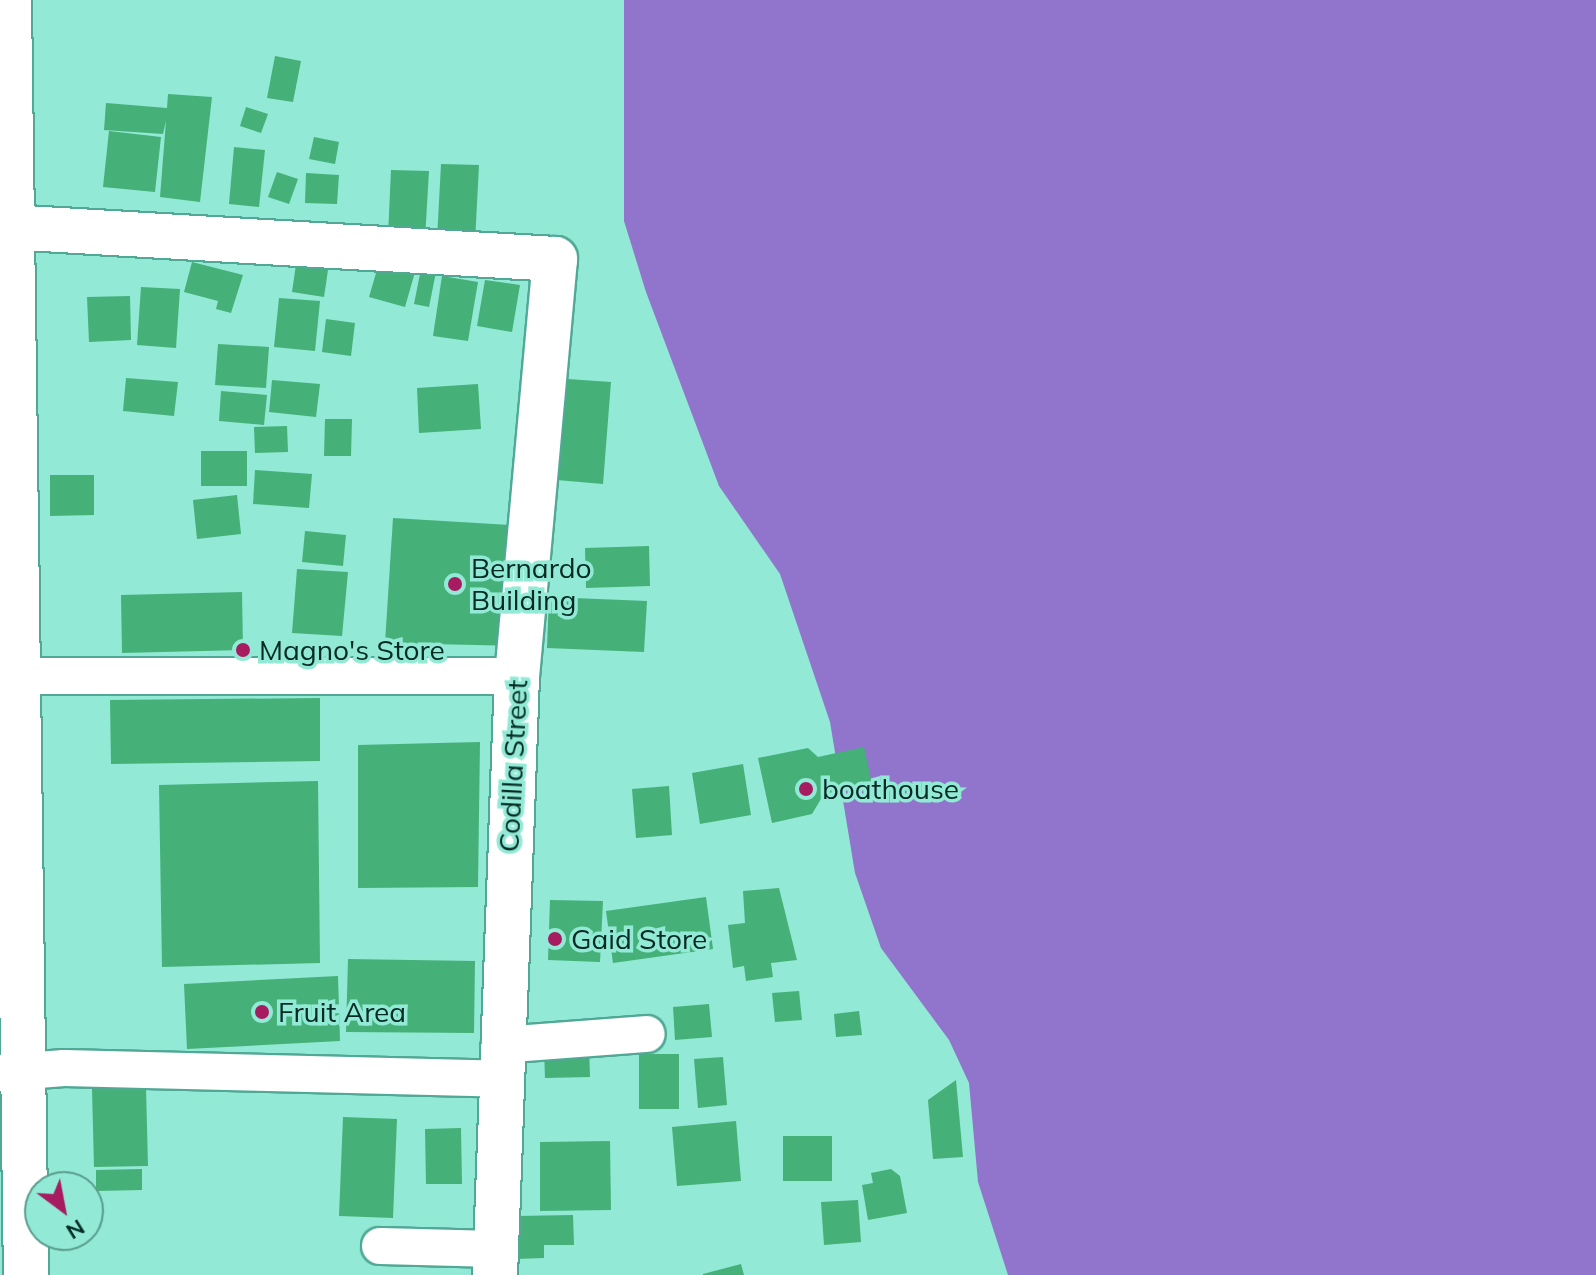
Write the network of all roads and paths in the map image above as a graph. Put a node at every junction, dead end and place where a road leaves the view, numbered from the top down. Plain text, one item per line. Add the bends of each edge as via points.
1 (9, 0) edge
2 (5, 227) edge
3 (517, 676) junction
4 (6, 677) edge
5 (647, 1034) dead end
6 (500, 1062) junction
7 (9, 1073) edge
8 (380, 1246) dead end
9 (496, 1262) edge
10 (26, 1275) edge

1 - 2 main road
2 - 3 main road, Codilla Street via 555,259
2 - 4 main road
3 - 4 street
3 - 6 main road, Codilla Street
4 - 7 main road
5 - 6 street
6 - 7 street
6 - 9 main road, Codilla Street
7 - 10 main road
8 - 9 street

